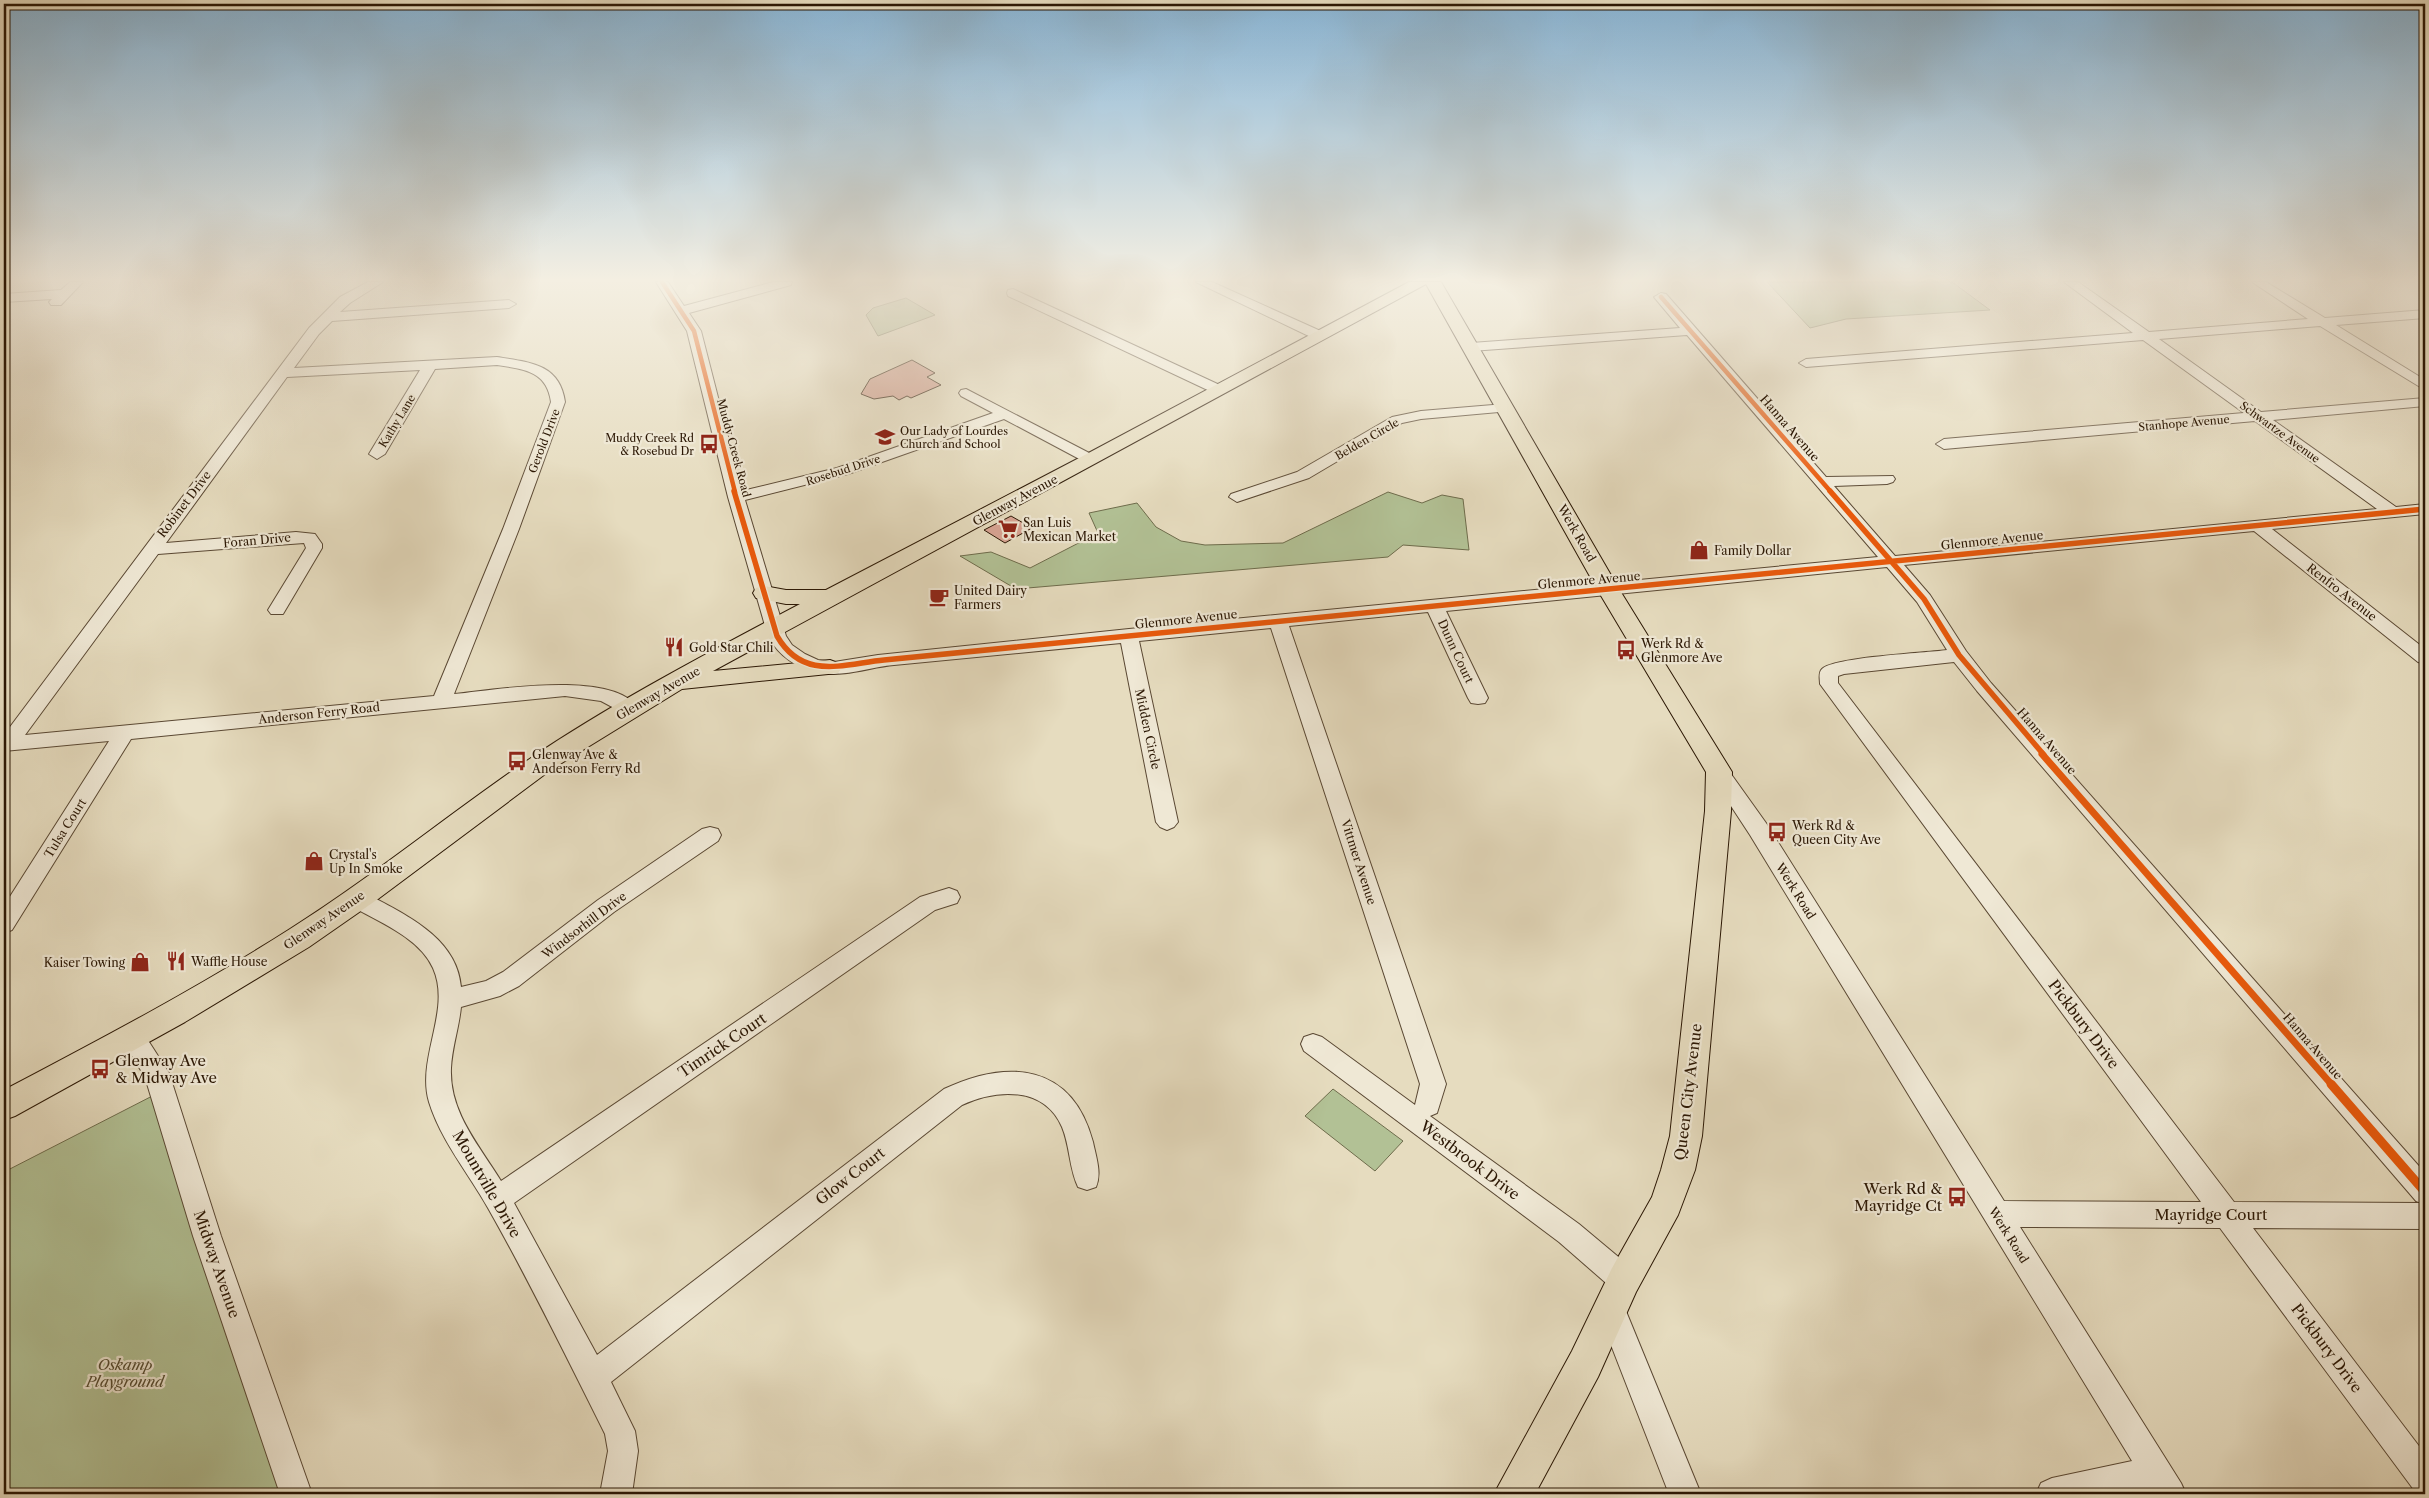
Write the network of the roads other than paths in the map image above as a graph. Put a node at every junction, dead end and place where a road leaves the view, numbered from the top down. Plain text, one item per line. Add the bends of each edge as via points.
1 (299, 352) edge
2 (699, 352) edge
3 (1138, 352) edge
4 (1290, 352) edge
5 (1473, 352) edge
6 (1708, 352) edge
7 (1946, 352) edge
8 (2169, 352) edge
9 (2371, 352) edge
10 (431, 363) junction
11 (1806, 363) dead end
12 (283, 373) junction
13 (2425, 386) edge
14 (1219, 390) junction
15 (966, 393) dead end
16 (2425, 402) edge
17 (1505, 408) junction
18 (1004, 414) junction
19 (2258, 416) junction
20 (1944, 444) dead end
21 (378, 454) dead end
22 (1090, 459) junction
23 (1887, 479) dead end
24 (1822, 482) junction
25 (736, 497) junction
26 (1236, 497) dead end
27 (2425, 509) edge
28 (2392, 512) junction
29 (2258, 526) junction
30 (152, 549) junction
31 (1892, 562) junction
32 (1608, 589) junction
33 (764, 594) junction
34 (830, 597) junction
35 (1434, 605) junction
36 (277, 610) dead end
37 (1278, 621) junction
38 (775, 626) junction
39 (1129, 635) junction
40 (1959, 655) junction
41 (2425, 658) edge
42 (830, 668) junction
43 (678, 681) junction
44 (1478, 698) dead end
45 (442, 701) junction
46 (629, 709) junction
47 (125, 732) junction
48 (6, 744) edge
49 (1719, 772) junction
50 (1168, 822) dead end
51 (710, 836) dead end
52 (949, 897) dead end
53 (357, 899) junction
54 (4, 924) edge
55 (451, 1000) junction
56 (132, 1038) junction
57 (1312, 1044) dead end
58 (1428, 1105) dead end
59 (4, 1106) edge
60 (1088, 1178) dead end
61 (2425, 1192) edge
62 (497, 1199) junction
63 (1996, 1214) junction
64 (2227, 1214) junction
65 (2425, 1216) edge
66 (1624, 1280) junction
67 (1611, 1309) junction
68 (593, 1377) junction
69 (2425, 1479) edge
70 (2163, 1483) edge
71 (296, 1494) edge
72 (616, 1494) edge
73 (1514, 1494) edge
74 (1685, 1494) edge
75 (2052, 1494) edge

1 - 12 street, Robinet Drive
2 - 25 street, Muddy Creek Road
3 - 14 street
4 - 14 main road, Glenway Avenue
5 - 17 main road, Werk Road
6 - 24 street, Hanna Avenue
7 - 11 street
8 - 19 street, Schwartze Avenue
9 - 13 street
10 - 12 street, Gerold Drive
10 - 21 street, Kathy Lane
10 - 45 street, Gerold Drive via 480,360 513,363 545,374 558,393 558,402 511,529
12 - 30 street, Robinet Drive
14 - 22 main road, Glenway Avenue
15 - 18 street
16 - 19 street, Stanhope Avenue
17 - 26 street, Belden Circle via 1434,413 1397,420 1303,475
17 - 32 main road, Werk Road
18 - 22 street
18 - 25 street, Rosebud Drive via 842,472
19 - 20 street, Stanhope Avenue
19 - 28 street, Schwartze Avenue
22 - 34 main road, Glenway Avenue
23 - 24 street
24 - 31 street, Hanna Avenue
25 - 33 street, Muddy Creek Road
27 - 28 street, Glenmore Avenue
28 - 29 street, Glenmore Avenue
29 - 31 street, Glenmore Avenue
29 - 41 street, Renfro Avenue
30 - 36 street, Foran Drive via 309,538 314,548
30 - 48 street, Robinet Drive
31 - 32 street, Glenmore Avenue
31 - 40 street, Hanna Avenue via 1932,609
32 - 35 street, Glenmore Avenue
32 - 49 main road, Werk Road
33 - 34 main road
33 - 38 street, Muddy Creek Road
34 - 38 main road, Glenway Avenue
35 - 37 street, Glenmore Avenue
35 - 44 street, Dunn Court
37 - 39 street, Glenmore Avenue
37 - 58 street, Vittmer Avenue via 1433,1084
38 - 42 street, Glenmore Avenue via 780,642 789,653 809,664
38 - 43 main road, Glenway Avenue
39 - 42 street, Glenmore Avenue via 861,662
39 - 50 street, Midden Circle
40 - 61 street, Hanna Avenue
40 - 64 street, Pickbury Drive via 1841,668 1830,673 1829,684
42 - 43 main road
43 - 46 main road, Glenway Avenue
45 - 46 street, Anderson Ferry Road via 574,691 606,695
45 - 47 street, Anderson Ferry Road
46 - 53 main road, Glenway Avenue via 516,780
47 - 48 street, Anderson Ferry Road
47 - 54 street, Tulsa Court
49 - 63 street, Werk Road via 1758,829
49 - 66 main road, Queen City Avenue via 1718,811 1686,1136 1666,1204
51 - 55 street, Windsorhill Drive via 606,906 511,979 492,989
52 - 62 street, Timrick Court via 928,904
53 - 55 street, Mountville Drive via 418,934 434,949 444,967
53 - 56 main road, Glenway Avenue via 276,952
55 - 62 street, Mountville Drive via 439,1054 441,1099 449,1119
56 - 59 main road, Glenway Avenue
56 - 71 street, Midway Avenue via 156,1073 207,1236
57 - 66 street, Westbrook Drive via 1569,1233
60 - 68 street, Glow Court via 1068,1112 1046,1092 1016,1082 984,1083 968,1089 953,1096
62 - 68 street, Mountville Drive
63 - 64 street, Mayridge Court
63 - 70 street, Werk Road
64 - 65 street, Mayridge Court
64 - 69 street, Pickbury Drive
66 - 67 main road, Queen City Avenue
67 - 73 main road, Queen City Avenue via 1585,1364
67 - 74 street
68 - 72 street, Mountville Drive via 620,1431 623,1451
70 - 75 street

